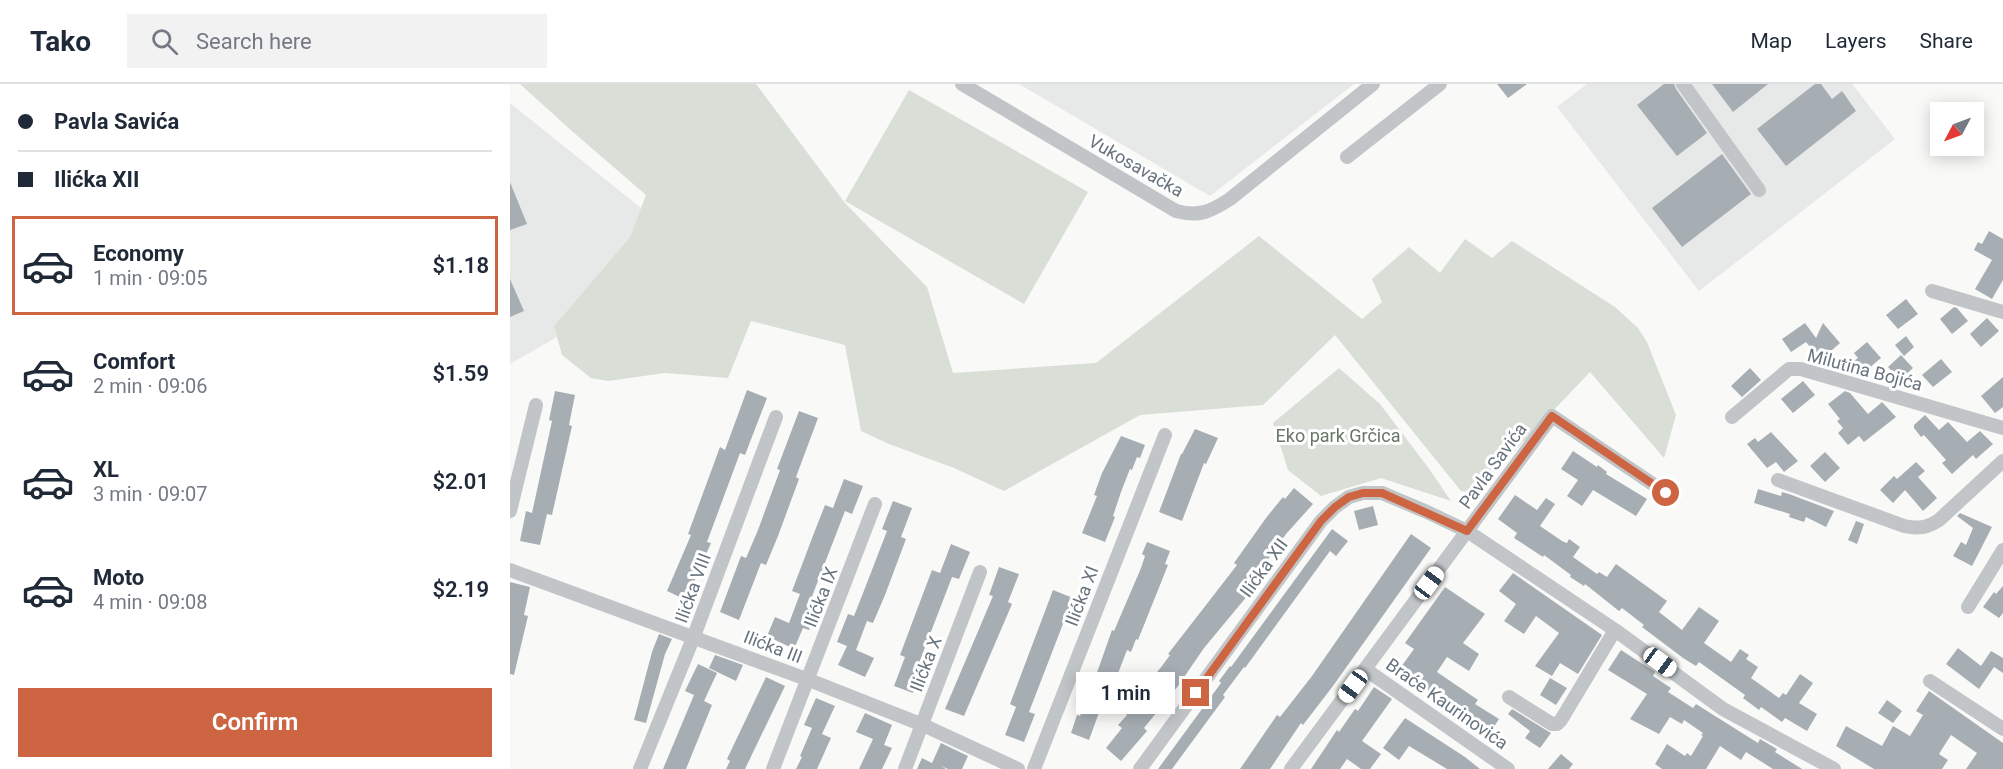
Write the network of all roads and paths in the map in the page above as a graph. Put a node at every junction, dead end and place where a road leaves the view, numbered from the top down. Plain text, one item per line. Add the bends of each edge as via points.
1 (962, 84) edge
2 (1373, 84) edge
3 (1440, 84) edge
4 (1682, 85) edge
5 (1347, 157) dead end
6 (1759, 190) dead end
7 (1932, 291) dead end
8 (2001, 308) edge
9 (536, 405) dead end
10 (776, 417) dead end
11 (1732, 417) dead end
12 (2003, 428) edge
13 (1166, 435) dead end
14 (2003, 461) edge
15 (1778, 480) dead end
16 (1666, 493) dead end
17 (875, 504) dead end
18 (510, 511) edge
19 (1467, 531) junction
20 (2003, 549) edge
21 (510, 570) edge
22 (980, 572) dead end
23 (1968, 607) dead end
24 (1616, 630) junction
25 (694, 636) junction
26 (1365, 669) junction
27 (808, 680) junction
28 (1929, 681) dead end
29 (1509, 697) dead end
30 (923, 724) junction
31 (2003, 729) edge
32 (640, 769) edge
33 (773, 769) edge
34 (905, 769) edge
35 (1018, 769) edge
36 (1034, 769) edge
37 (1140, 769) edge
38 (1291, 769) edge
39 (1508, 769) edge
40 (1834, 769) edge

1 - 2 street, Vukosavačka via 1176,211 1192,215 1208,212 1230,199
3 - 5 street
4 - 6 street
7 - 8 street
9 - 18 street
10 - 25 street, Ilićka VIII
11 - 12 street, Milutina Bojića via 1789,369 1801,369
13 - 36 street, Ilićka XI
14 - 15 street via 1939,520 1919,528
16 - 19 street, Pavla Savića via 1552,416
17 - 27 street, Ilićka IX
19 - 24 street, Pavla Savića
19 - 26 street, Pavla Savića
19 - 37 street, Ilićka XII via 1382,493 1349,497 1335,507
20 - 23 street
21 - 25 street, Ilićka III
22 - 30 street, Ilićka X
24 - 29 street via 1557,724
24 - 40 street, Pavla Savića via 1723,709
25 - 27 street, Ilićka III
25 - 32 street, Ilićka VIII
26 - 38 street, Pavla Savića
26 - 39 street, Braće Kaurinovića
27 - 30 street, Ilićka III
27 - 33 street, Ilićka IX
28 - 31 street
30 - 34 street, Ilićka X
30 - 35 street, Ilićka III

